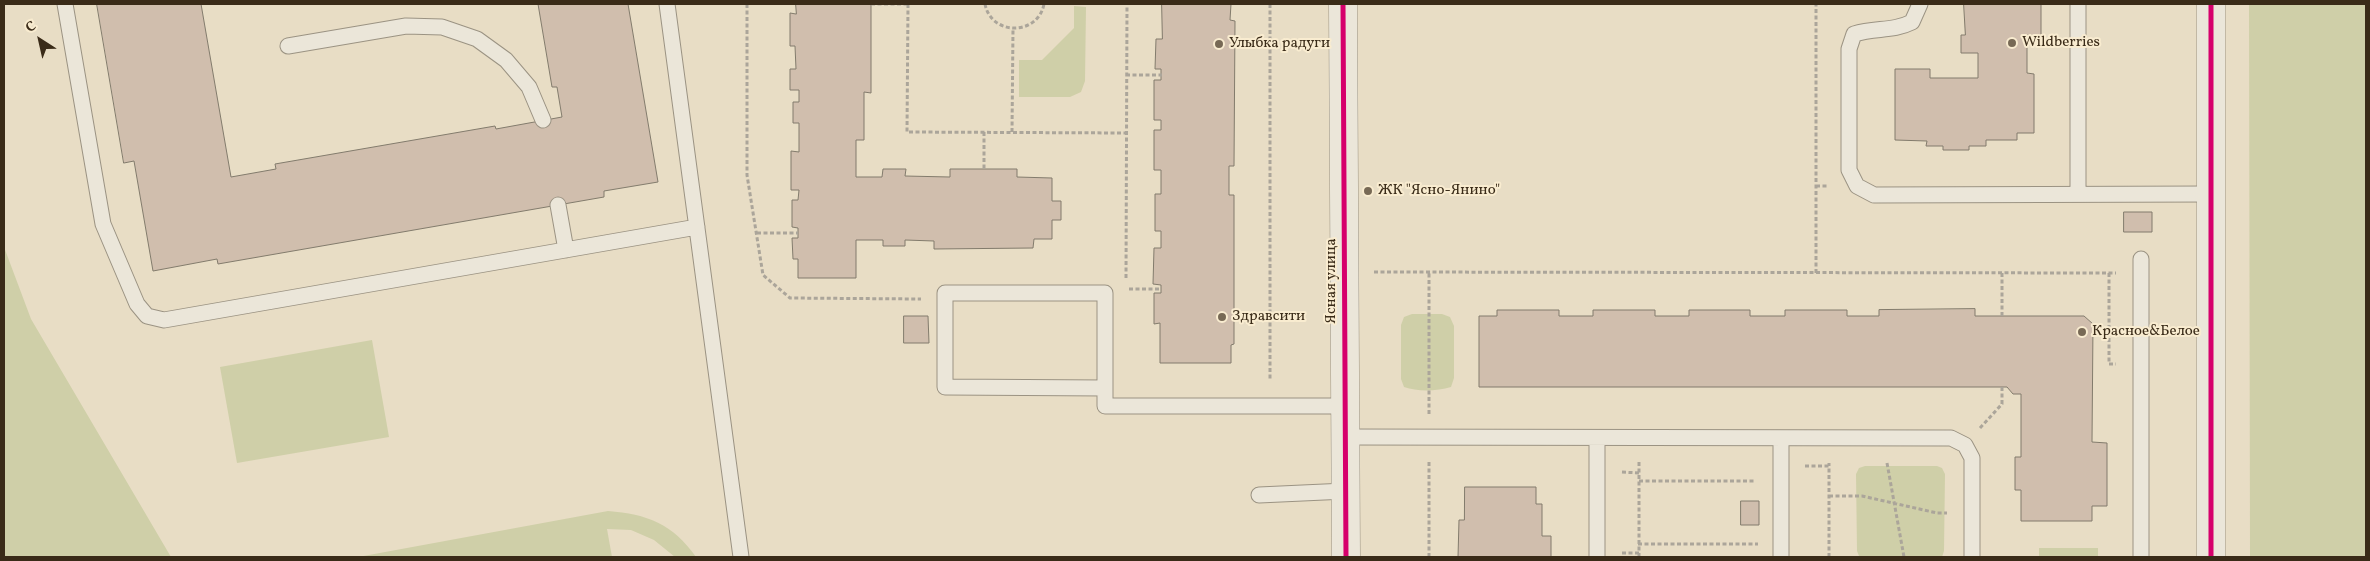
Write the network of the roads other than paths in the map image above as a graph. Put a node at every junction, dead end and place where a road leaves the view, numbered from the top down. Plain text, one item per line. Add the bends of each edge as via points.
1 (65, 4) edge
2 (667, 4) edge
3 (1343, 4) edge
4 (1920, 4) edge
5 (2078, 4) edge
6 (2211, 4) edge
7 (288, 46) dead end
8 (543, 120) dead end
9 (2078, 194) junction
10 (2211, 194) junction
11 (558, 205) dead end
12 (697, 227) junction
13 (566, 250) junction
14 (2141, 266) road end
15 (1105, 388) junction
16 (1345, 406) junction
17 (1345, 437) junction
18 (1597, 438) junction
19 (1781, 438) junction
20 (1346, 491) junction
21 (1260, 495) dead end
22 (1781, 551) edge
23 (741, 557) edge
24 (1346, 557) edge
25 (1597, 557) edge
26 (1972, 557) edge
27 (2141, 557) edge
28 (2211, 557) edge

1 - 13 lane via 103,224 137,304 147,316 164,320
2 - 12 lane
3 - 16 street, Ясная улица
4 - 9 lane via 1912,22 1899,29 1870,29 1854,34 1849,49 1849,170 1857,186 1874,195
5 - 9 lane
6 - 10 street
7 - 8 lane via 406,26 442,27 477,39 506,60 529,88
9 - 10 lane
10 - 28 street
11 - 13 lane
12 - 13 lane
12 - 23 lane
14 - 27 lane
15 - 15 lane via 1105,293 945,292 945,387
15 - 16 lane via 1105,406
16 - 17 street, Ясная улица
17 - 18 lane
17 - 20 street, Ясная улица
18 - 19 lane
18 - 25 lane
19 - 22 lane
19 - 26 lane via 1951,438 1965,444 1972,458
20 - 21 lane
20 - 24 street, Ясная улица

